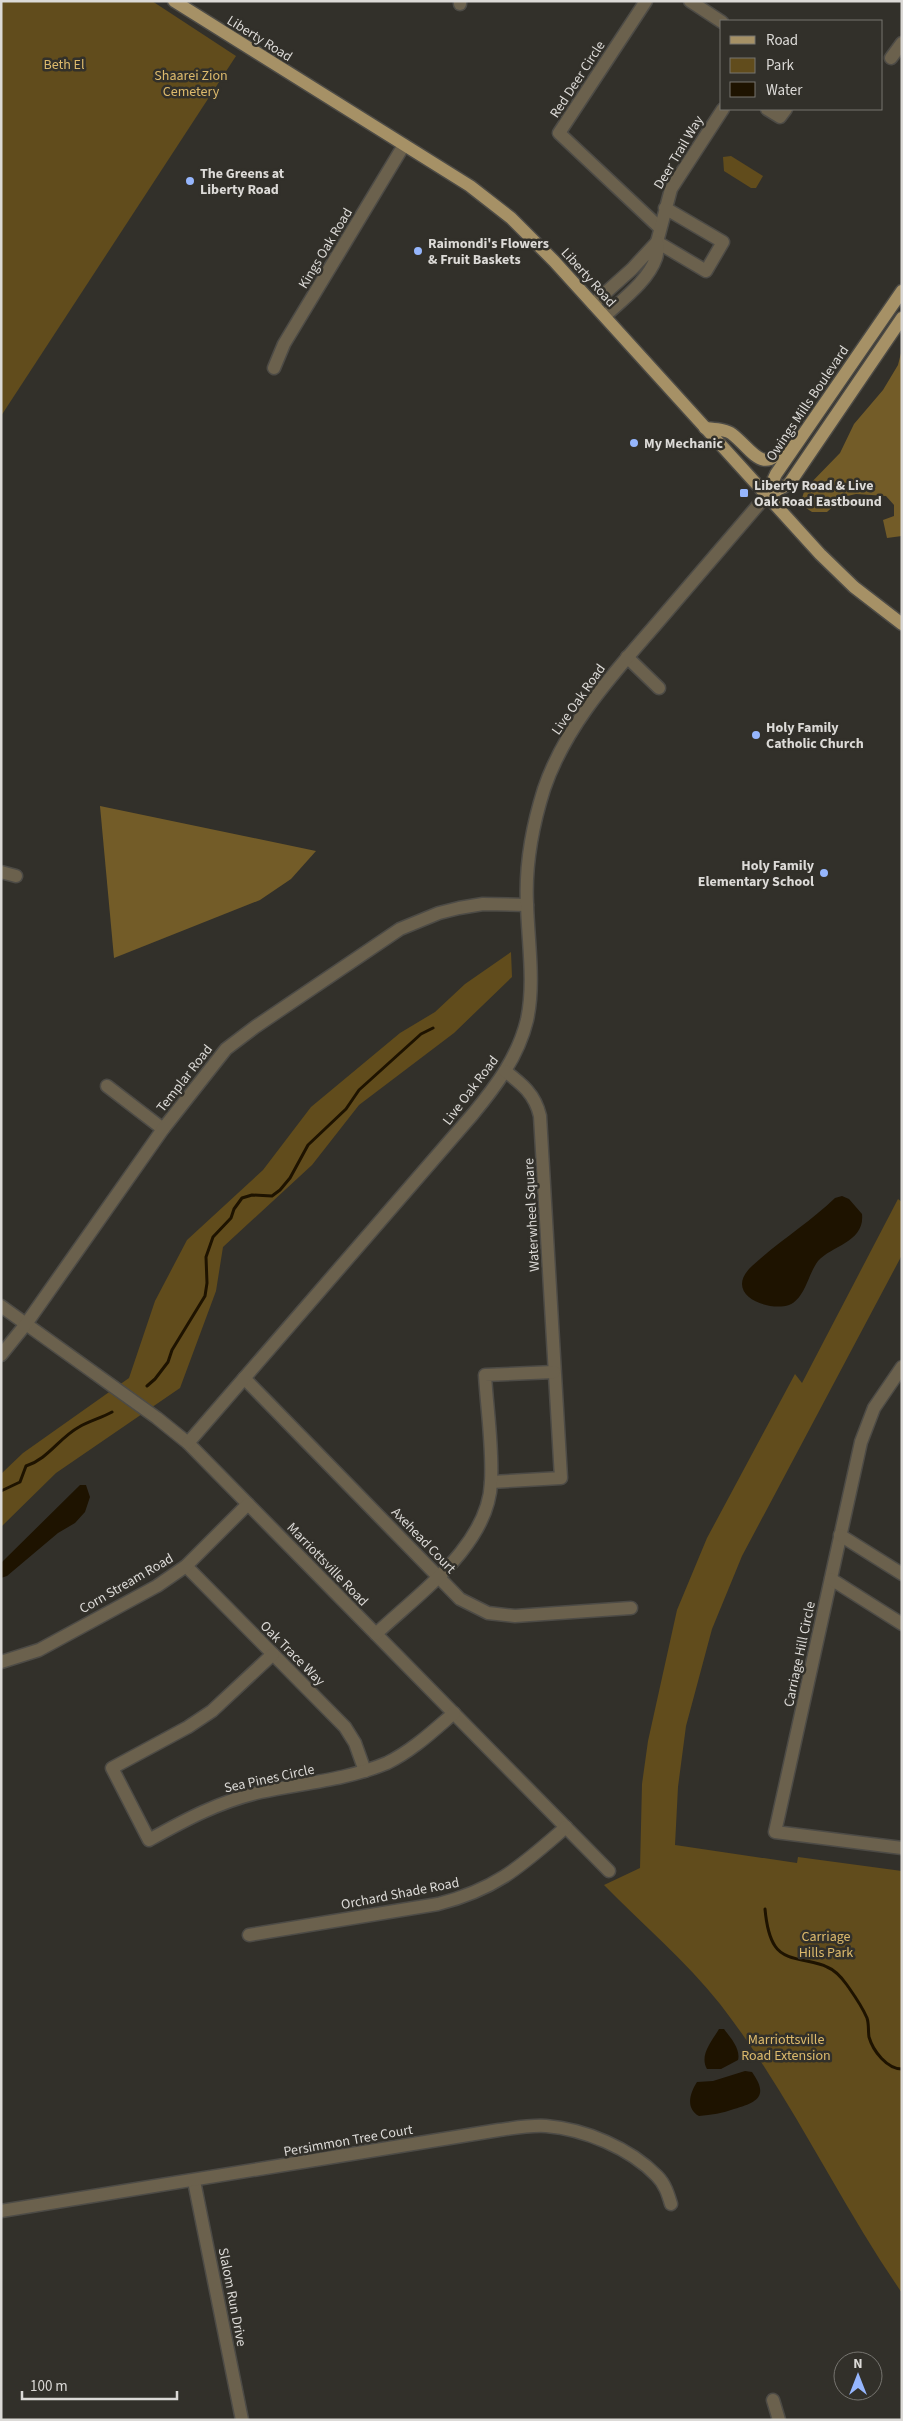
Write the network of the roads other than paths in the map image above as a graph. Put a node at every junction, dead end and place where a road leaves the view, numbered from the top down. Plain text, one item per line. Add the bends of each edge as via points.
1 (174, 1) edge
2 (646, 1) edge
3 (690, 1) edge
4 (720, 21) edge
5 (902, 43) edge
6 (891, 58) dead end
7 (722, 110) edge
8 (770, 110) edge
9 (785, 110) edge
10 (404, 145) junction
11 (664, 208) junction
12 (660, 228) junction
13 (656, 242) junction
14 (902, 291) edge
15 (593, 304) junction
16 (605, 316) junction
17 (902, 318) edge
18 (274, 368) dead end
19 (705, 428) junction
20 (804, 432) junction
21 (766, 496) junction
22 (902, 624) edge
23 (627, 658) junction
24 (660, 688) dead end
25 (1, 872) edge
26 (16, 876) dead end
27 (527, 905) junction
28 (505, 1071) junction
29 (107, 1086) dead end
30 (163, 1129) junction
31 (1, 1306) edge
32 (26, 1324) junction
33 (1, 1355) edge
34 (902, 1367) edge
35 (554, 1372) junction
36 (244, 1378) junction
37 (188, 1443) junction
38 (491, 1482) junction
39 (248, 1504) junction
40 (840, 1535) junction
41 (186, 1566) junction
42 (902, 1574) edge
43 (438, 1575) junction
44 (831, 1579) junction
45 (631, 1608) dead end
46 (902, 1624) edge
47 (376, 1634) junction
48 (273, 1654) junction
49 (1, 1662) edge
50 (454, 1713) junction
51 (365, 1772) junction
52 (566, 1827) junction
53 (902, 1848) edge
54 (610, 1871) dead end
55 (249, 1935) dead end
56 (194, 2181) junction
57 (671, 2204) dead end
58 (1, 2211) edge
59 (773, 2400) dead end
60 (242, 2420) edge
61 (779, 2420) edge

1 - 10 main road, Liberty Road
2 - 12 street, Red Deer Circle via 559,133
3 - 4 street
5 - 6 street
7 - 11 street, Deer Trail Way via 675,182
8 - 9 street via 780,117
10 - 15 main road, Liberty Road via 470,186 511,218
10 - 18 street, Kings Oak Road via 284,344
11 - 12 street, Deer Trail Way
11 - 13 street via 723,242 706,271
12 - 13 street, Deer Trail Way
13 - 15 street, Deer Trail Way
13 - 16 street, Deer Trail Way via 657,256 652,267
14 - 20 main road, Owings Mills Boulevard
15 - 16 main road, Liberty Road
16 - 19 main road, Liberty Road
17 - 21 main road via 789,484
19 - 20 main road via 731,433 753,455 766,459 778,456 795,433
19 - 21 main road, Liberty Road
20 - 21 main road, Owings Mills Boulevard via 776,474
21 - 22 main road, Liberty Road via 840,574
21 - 23 street, Live Oak Road
23 - 24 street
23 - 27 street, Live Oak Road via 582,714 552,769 529,850
25 - 26 street
27 - 28 street, Live Oak Road via 529,1008 522,1036
27 - 30 street, Templar Road via 483,904 459,908 400,929 226,1049
28 - 35 street, Waterwheel Square via 530,1091 540,1116
28 - 36 street, Live Oak Road via 473,1114
29 - 30 street
30 - 32 street, Templar Road
31 - 32 street, Marriottsville Road
32 - 33 street, Templar Road
32 - 37 street, Marriottsville Road
34 - 40 street, Carriage Hill Circle via 866,1424
35 - 38 street via 485,1375
35 - 38 street, Waterwheel Square via 561,1478
36 - 37 street, Live Oak Road
36 - 43 street, Axehead Court
37 - 39 street, Marriottsville Road
38 - 43 street via 483,1520 465,1547
39 - 41 street, Corn Stream Road
39 - 47 street, Marriottsville Road
40 - 42 street
40 - 44 street, Carriage Hill Circle
41 - 48 street, Oak Trace Way
41 - 49 street, Corn Stream Road via 157,1586 39,1650
43 - 45 street, Axehead Court via 460,1599 488,1613 515,1616
43 - 47 street
44 - 46 street
44 - 53 street, Carriage Hill Circle via 775,1832
47 - 50 street, Marriottsville Road
48 - 51 street, Oak Trace Way via 345,1727
48 - 51 street, Sea Pines Circle via 212,1711 112,1768 149,1840 197,1813 232,1800
50 - 51 street, Sea Pines Circle via 415,1746
50 - 52 street, Marriottsville Road
52 - 54 street, Marriottsville Road
52 - 55 street, Orchard Shade Road via 514,1871 481,1891 438,1904
56 - 57 street, Persimmon Tree Court via 499,2130 544,2126 579,2132 618,2149 658,2176
56 - 58 street, Persimmon Tree Court
56 - 60 street, Slalom Run Drive
59 - 61 street

